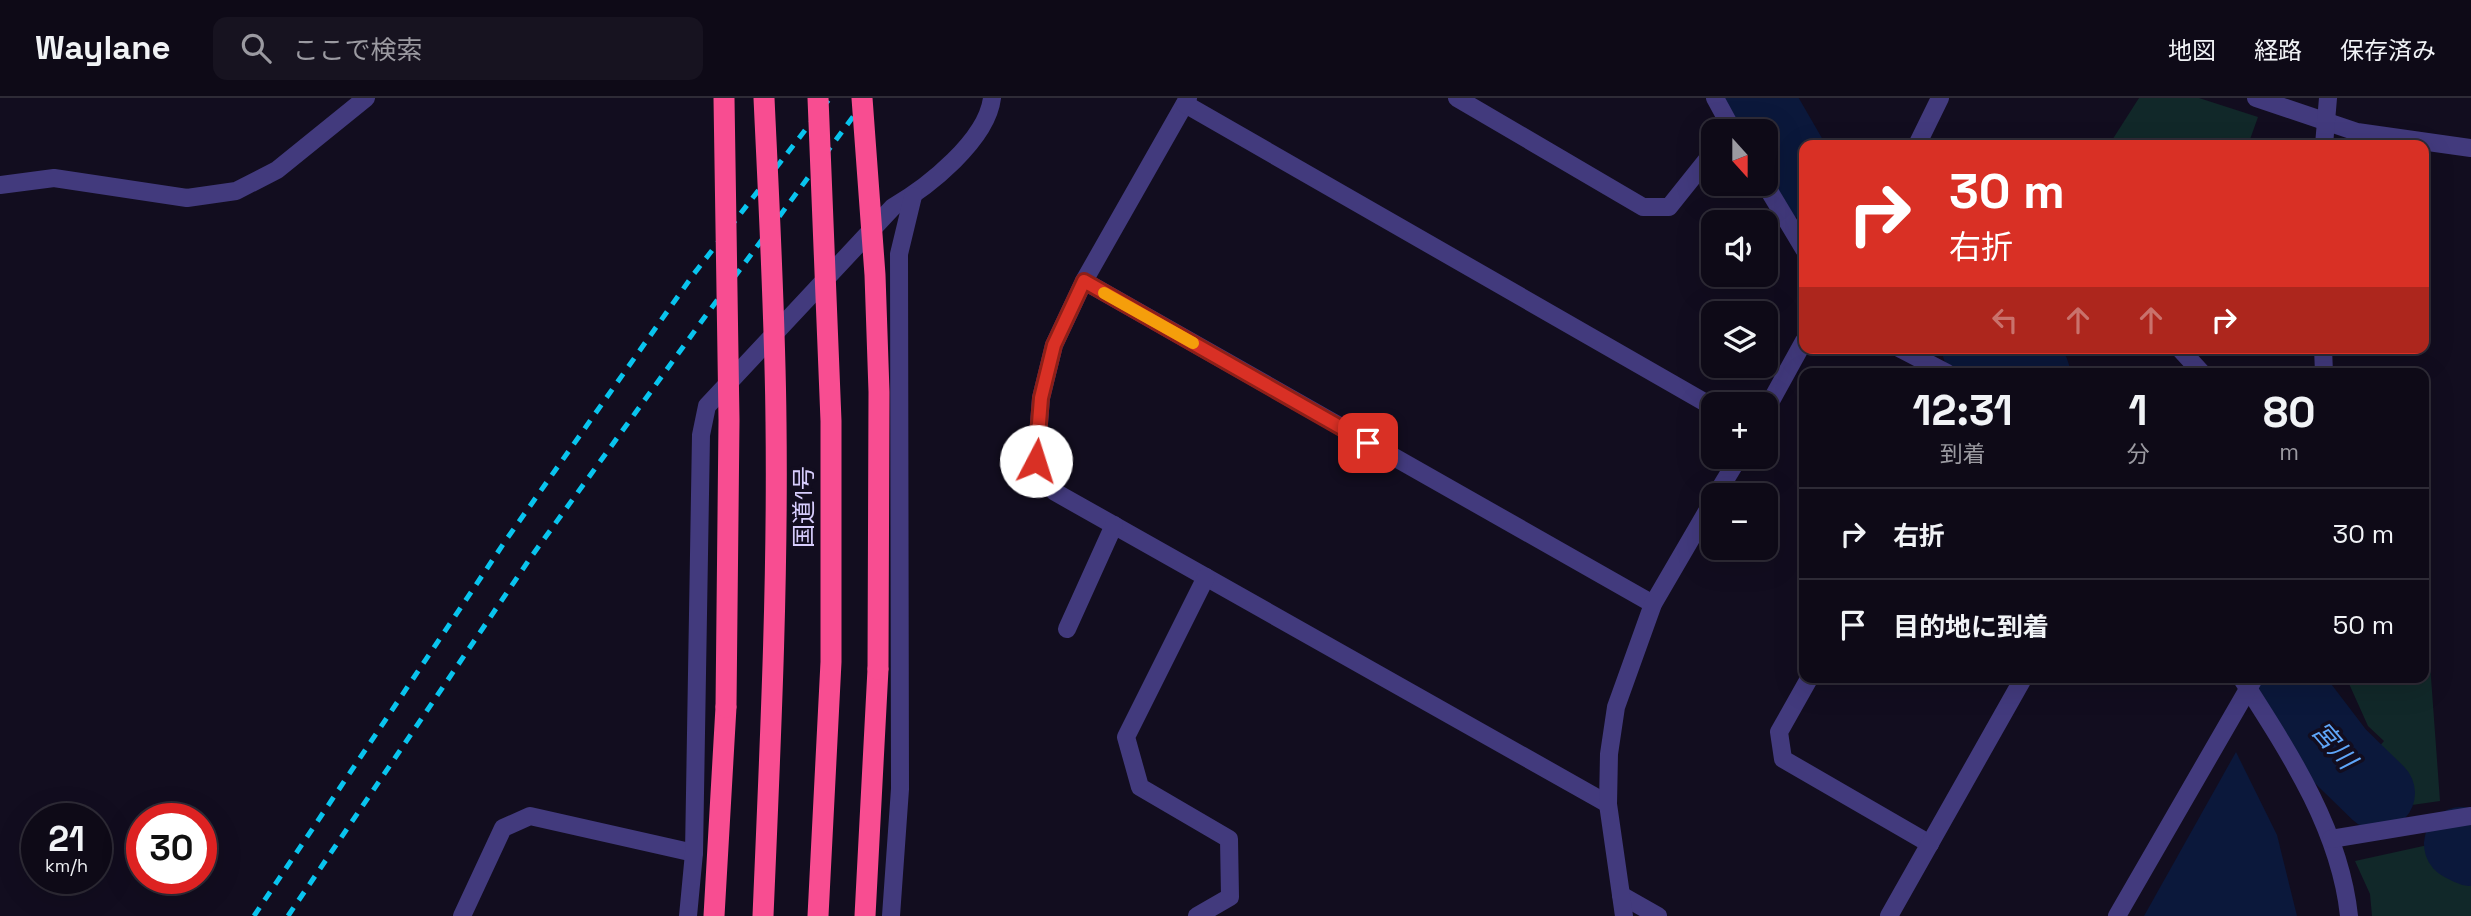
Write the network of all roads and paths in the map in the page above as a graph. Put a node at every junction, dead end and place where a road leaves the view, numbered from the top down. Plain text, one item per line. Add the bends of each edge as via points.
1 (366, 98) edge
2 (724, 98) edge
3 (764, 98) edge
4 (818, 98) edge
5 (862, 98) edge
6 (992, 98) edge
7 (1458, 98) edge
8 (1715, 98) edge
9 (1940, 98) edge
10 (2256, 98) edge
11 (2328, 98) edge
12 (1186, 101) edge
13 (1726, 119) edge
14 (2326, 122) junction
15 (1919, 140) edge
16 (2324, 140) edge
17 (2414, 140) edge
18 (2429, 142) edge
19 (2471, 148) edge
20 (1701, 167) edge
21 (0, 185) edge
22 (913, 196) junction
23 (1772, 196) edge
24 (1799, 241) edge
25 (1084, 281) junction
26 (1799, 350) edge
27 (1911, 354) edge
28 (2185, 354) edge
29 (1937, 368) edge
30 (2197, 368) edge
31 (1776, 392) edge
32 (1701, 400) edge
33 (1701, 522) edge
34 (1114, 525) junction
35 (1206, 577) junction
36 (1653, 604) junction
37 (1067, 629) dead end
38 (1807, 683) edge
39 (2021, 683) edge
40 (2247, 683) edge
41 (2249, 683) edge
42 (1608, 804) junction
43 (2471, 817) edge
44 (2331, 839) junction
45 (1930, 844) junction
46 (694, 853) junction
47 (1620, 895) junction
48 (462, 916) edge
49 (688, 916) edge
50 (714, 916) edge
51 (763, 916) edge
52 (818, 916) edge
53 (865, 916) edge
54 (891, 916) edge
55 (1197, 916) edge
56 (1624, 916) edge
57 (1658, 916) edge
58 (1889, 916) edge
59 (2117, 916) edge
60 (2349, 916) edge

1 - 21 street via 277,170 236,191 187,198 54,178
2 - 50 highway, bridge via 729,419 726,706
3 - 51 highway, 国道1号, bridge via 776,423 774,662
4 - 52 highway, 国道1号, bridge via 831,421 831,662
5 - 53 highway, bridge via 879,379 878,669
6 - 22 street via 991,110 977,134
7 - 20 street via 1643,207 1669,207
8 - 13 street
9 - 15 street
10 - 14 street
11 - 14 street
12 - 25 street
12 - 32 street
14 - 16 street
14 - 17 street via 2357,132
18 - 19 street
22 - 46 street via 894,207 707,406 701,435
22 - 54 street via 899,254 900,789
23 - 24 street
25 - 34 street via 1054,345 1041,398 1036,461 1055,492
25 - 36 street
26 - 31 street
27 - 29 street
28 - 30 street
33 - 36 street
34 - 35 street
34 - 37 street
35 - 42 street
35 - 55 street via 1126,737 1140,788 1229,839 1230,897
36 - 42 street via 1616,707
38 - 45 street via 1779,732 1783,759
39 - 45 street
40 - 59 street
41 - 44 street
42 - 47 street
43 - 44 street
44 - 60 street
45 - 58 street
46 - 48 street via 530,816 503,828
46 - 49 street
47 - 56 street
47 - 57 street

